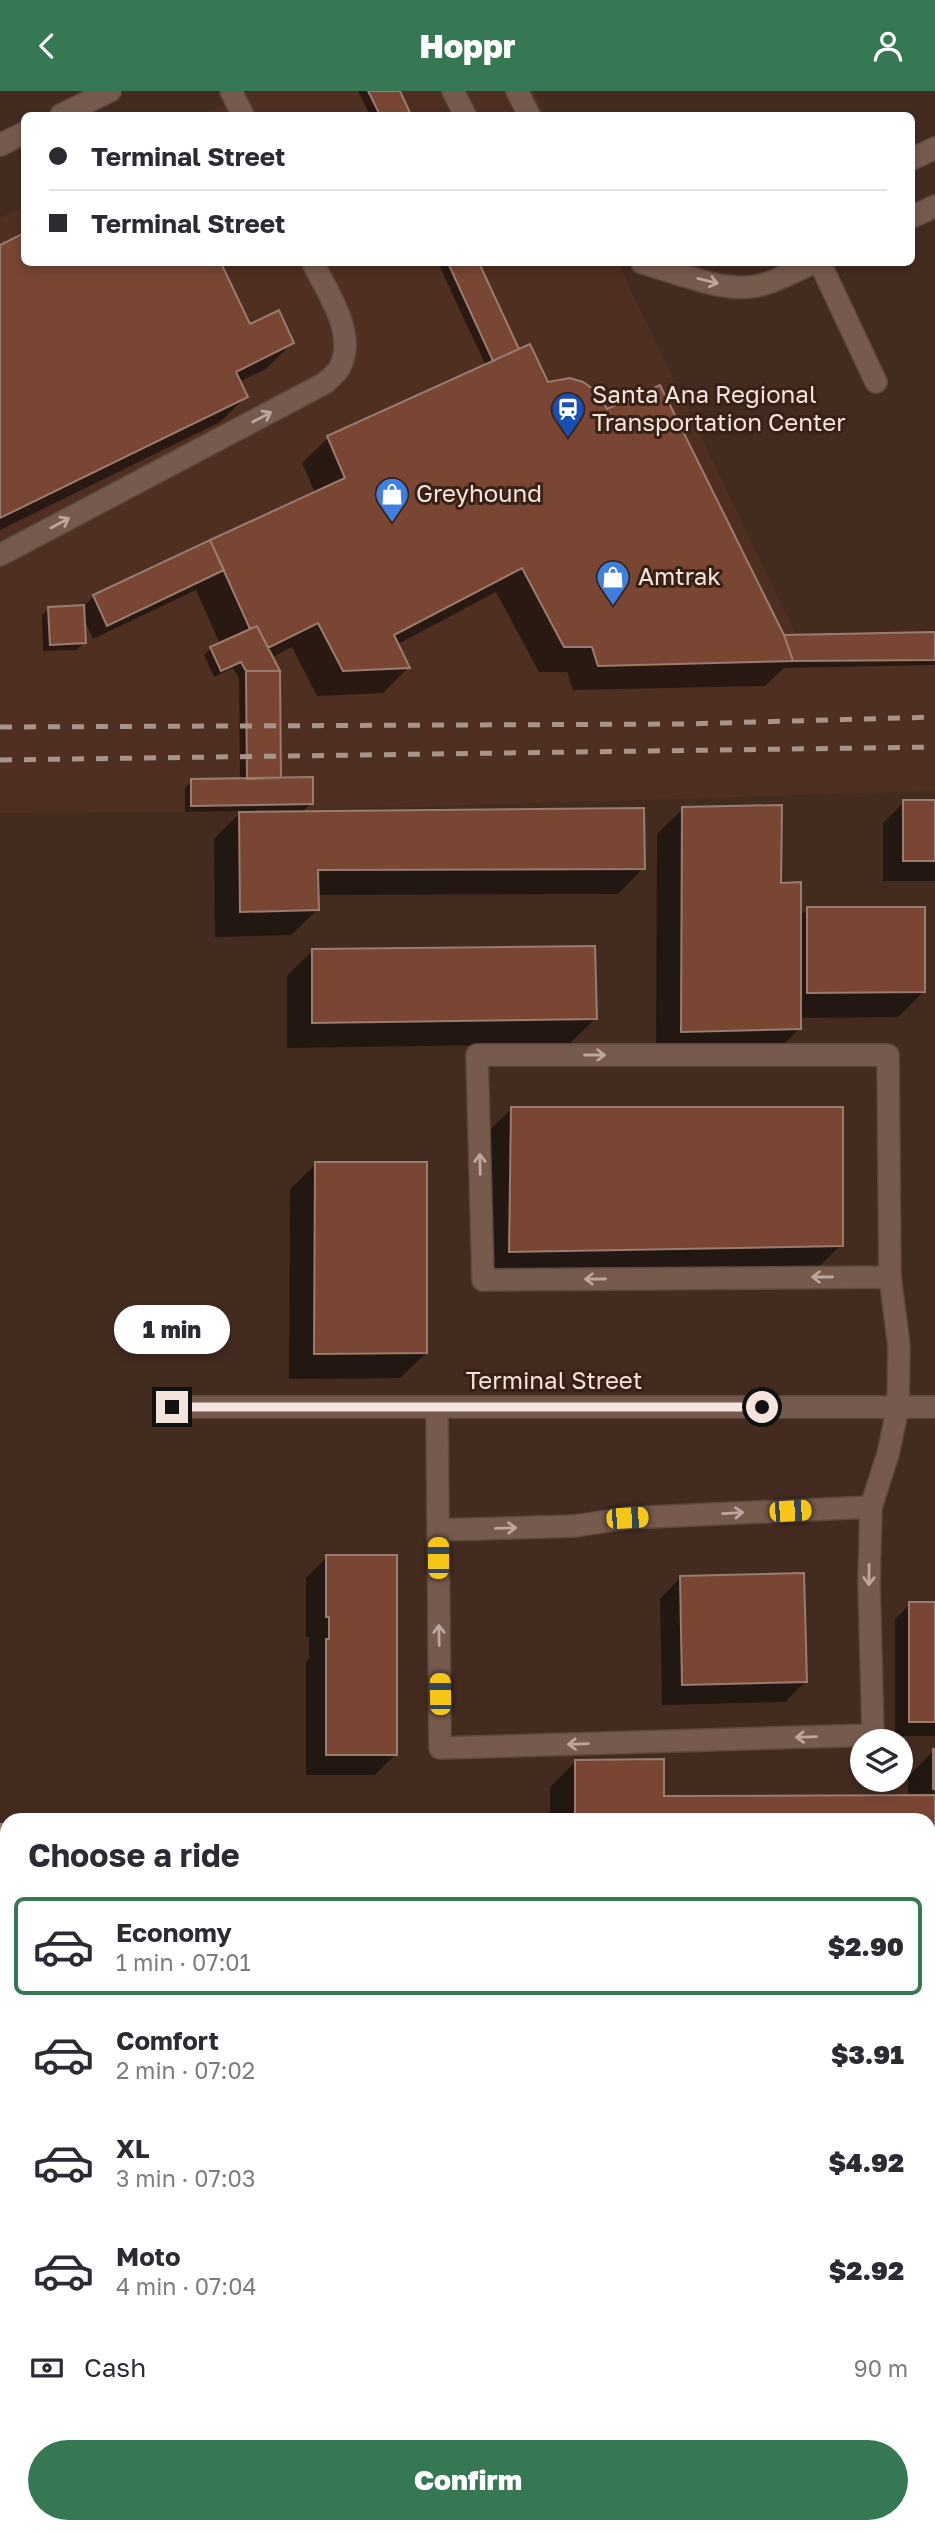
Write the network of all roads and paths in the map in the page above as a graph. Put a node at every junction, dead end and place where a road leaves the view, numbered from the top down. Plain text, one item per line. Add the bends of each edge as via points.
1 (110, 91) edge
2 (231, 91) edge
3 (453, 91) edge
4 (517, 91) edge
5 (67, 112) edge
6 (242, 112) edge
7 (464, 112) edge
8 (528, 112) edge
9 (21, 134) edge
10 (0, 145) edge
11 (935, 148) edge
12 (915, 158) edge
13 (935, 207) edge
14 (915, 216) edge
15 (314, 266) edge
16 (653, 266) edge
17 (807, 266) edge
18 (821, 266) edge
19 (876, 382) dead end
20 (0, 555) edge
21 (890, 1277) junction
22 (172, 1407) dead end
23 (437, 1407) junction
24 (898, 1407) junction
25 (935, 1407) edge
26 (872, 1507) junction
27 (438, 1530) junction

1 - 5 street
2 - 6 street
3 - 7 street
4 - 8 street
9 - 10 street
11 - 12 street
13 - 14 street
20 -> 15 street via 325,383 340,366 346,344 341,319
16 -> 17 street via 747,288
18 - 19 street
21 -> 21 street via 483,1280 477,1055 888,1055
21 - 24 street via 899,1346
22 - 23 street, Terminal Street
23 - 24 street, Terminal Street
23 - 27 street
24 - 25 street, Terminal Street
24 - 26 street
27 -> 26 street
26 -> 27 street via 873,1735 440,1748

